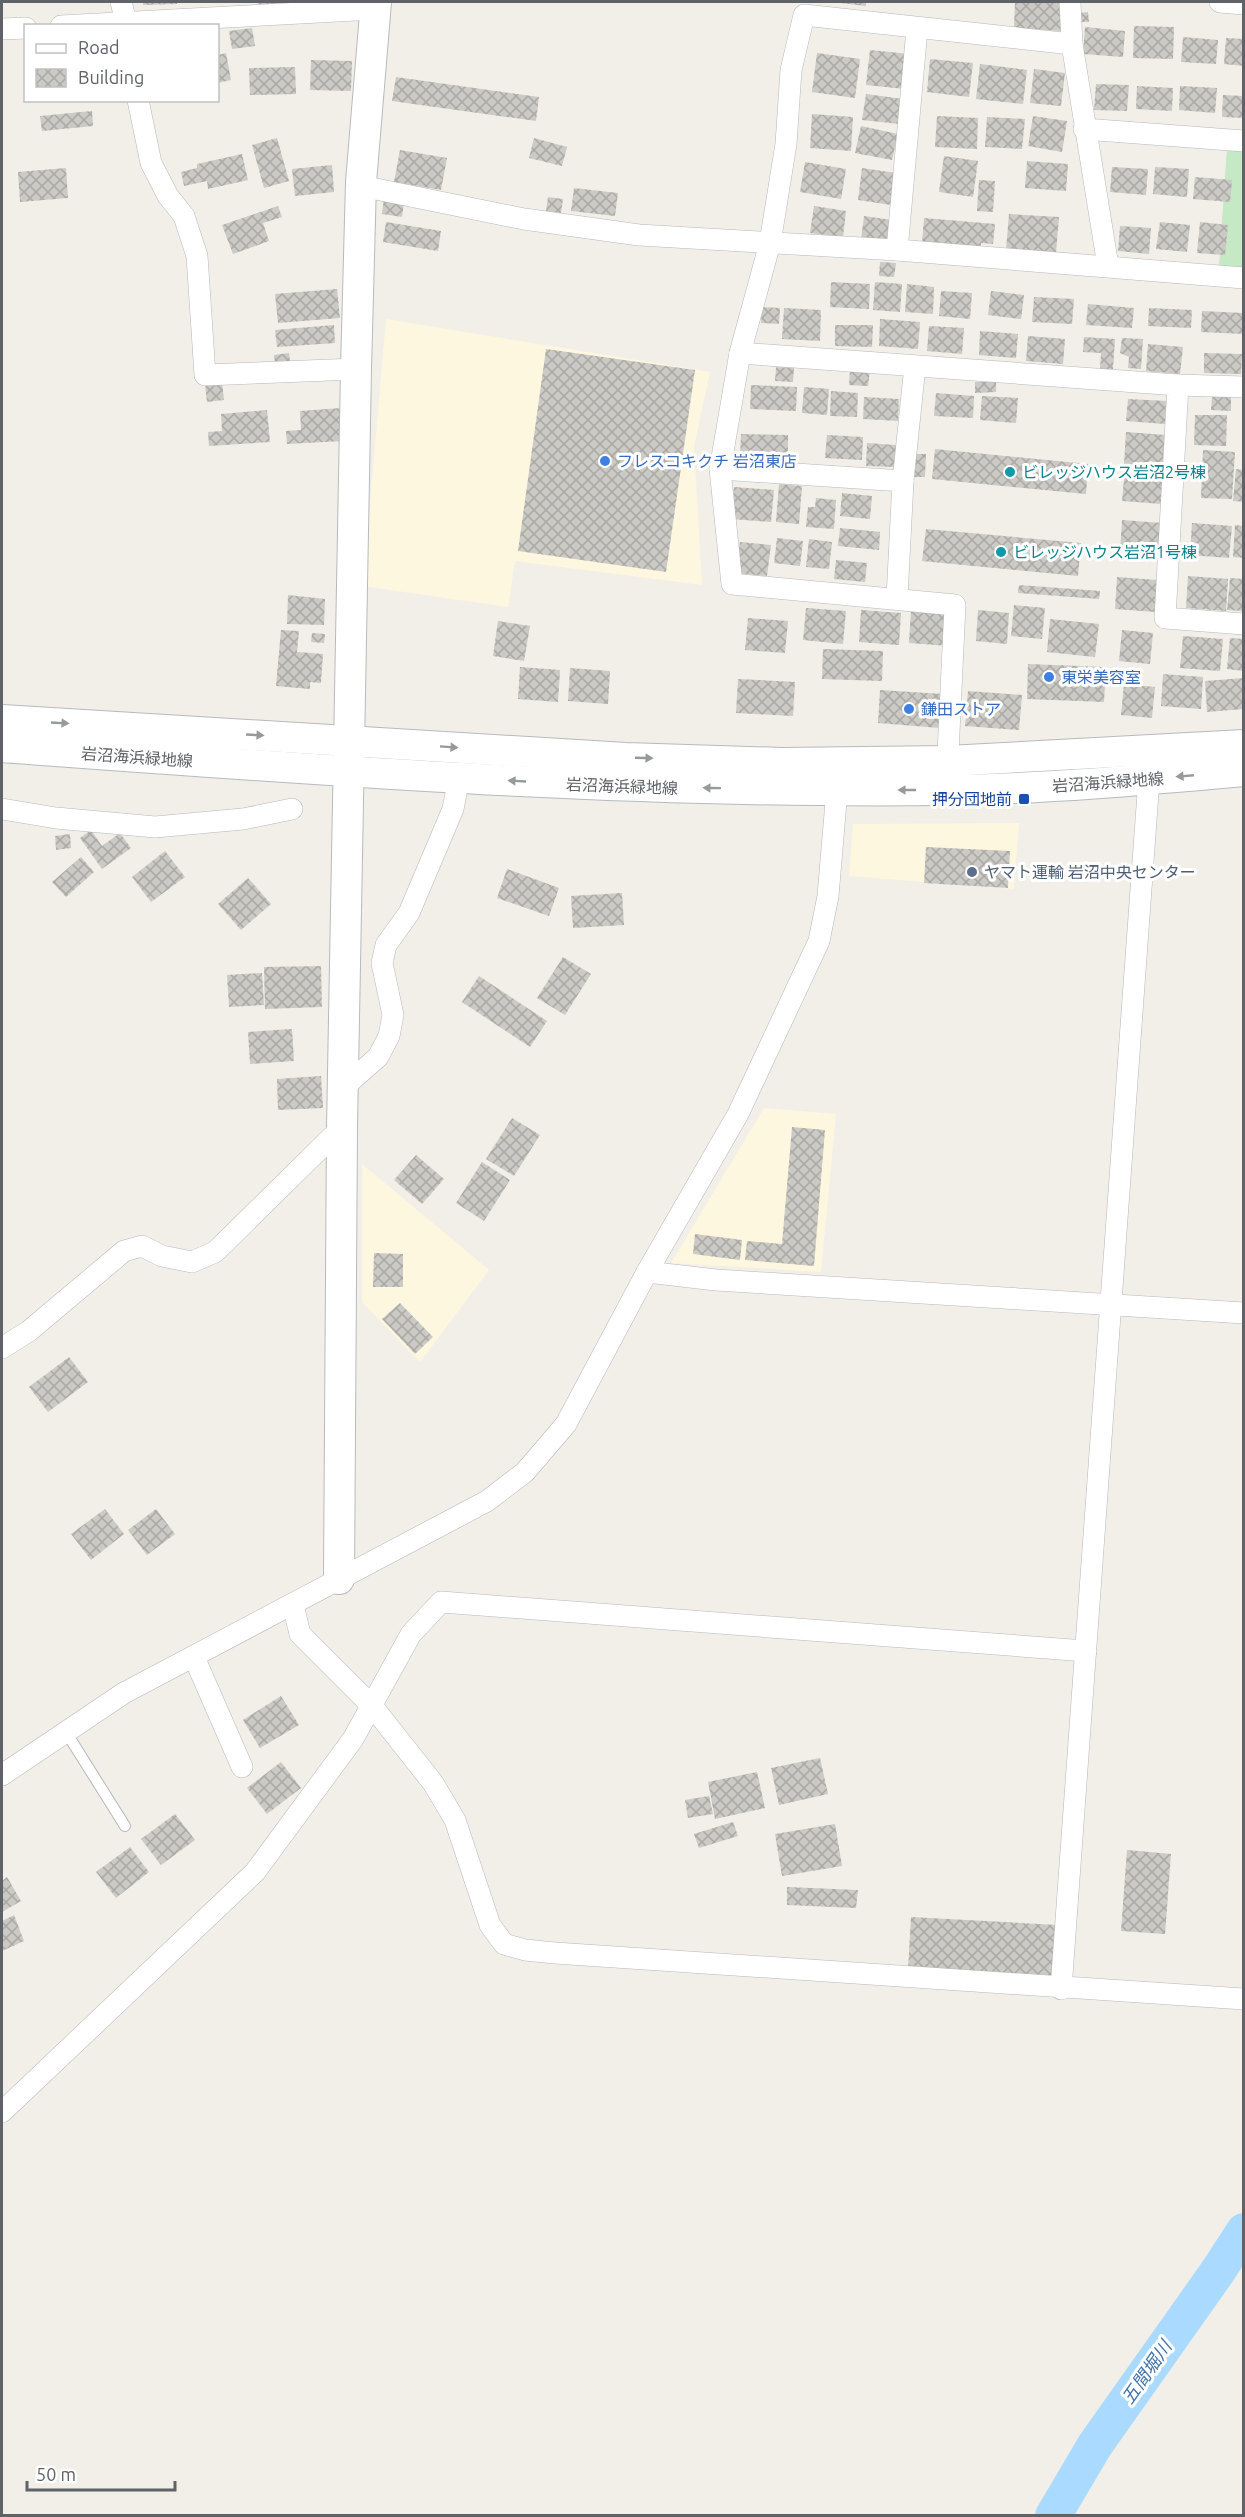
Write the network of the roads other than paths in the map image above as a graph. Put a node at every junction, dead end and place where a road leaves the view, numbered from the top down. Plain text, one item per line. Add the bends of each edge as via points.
1 (1070, 2) edge
2 (1220, 2) edge
3 (1244, 4) edge
4 (376, 5) edge
5 (125, 16) edge
6 (74, 24) edge
7 (24, 28) edge
8 (2, 29) edge
9 (917, 29) junction
10 (1072, 44) junction
11 (138, 102) edge
12 (1084, 129) junction
13 (1244, 141) edge
14 (361, 186) junction
15 (770, 243) junction
16 (897, 250) junction
17 (1108, 266) junction
18 (1244, 278) edge
19 (740, 353) junction
20 (915, 366) junction
21 (356, 369) junction
22 (1178, 385) junction
23 (1244, 387) edge
24 (720, 469) junction
25 (903, 481) junction
26 (897, 598) junction
27 (1244, 624) edge
28 (2, 720) edge
29 (350, 739) junction
30 (1244, 745) edge
31 (2, 747) edge
32 (948, 761) junction
33 (350, 771) junction
34 (1244, 771) edge
35 (459, 778) junction
36 (1149, 779) junction
37 (837, 790) junction
38 (946, 790) junction
39 (2, 809) edge
40 (292, 810) dead end
41 (344, 1087) junction
42 (342, 1127) junction
43 (647, 1272) junction
44 (1111, 1305) junction
45 (1244, 1313) edge
46 (2, 1348) edge
47 (339, 1579) junction
48 (293, 1605) junction
49 (1086, 1651) junction
50 (194, 1657) junction
51 (373, 1707) junction
52 (66, 1732) junction
53 (242, 1767) dead end
54 (2, 1775) edge
55 (125, 1826) dead end
56 (1061, 1989) junction
57 (1244, 1999) edge
58 (2, 2112) edge

1 - 10 street
2 - 3 street
4 - 5 street
4 - 14 main road
5 - 6 street
7 - 8 street
9 - 10 street
9 - 15 street via 804,15 791,70 786,144
9 - 16 street
10 - 12 street
11 - 21 street via 151,163 168,196 184,216 197,256 205,375
12 - 13 street
12 - 17 street
14 - 15 street via 524,219 639,235
14 - 21 main road
15 - 16 street
15 - 19 street
16 - 17 street
17 - 18 street
19 - 20 street
19 - 24 street
20 - 22 street
20 - 25 street
21 - 29 main road
22 - 23 street
22 - 27 street via 1165,618
24 - 25 street
24 - 26 street via 732,584
25 - 26 street
26 - 32 street via 955,605
28 -> 29 main road, 岩沼海浜緑地線
29 -> 32 main road, 岩沼海浜緑地線 via 638,758 782,763
29 - 33 main road
30 - 32 main road, 岩沼海浜緑地線
31 - 33 main road, 岩沼海浜緑地線
32 - 38 street
33 - 35 main road, 岩沼海浜緑地線
33 - 41 main road
34 -> 36 main road, 岩沼海浜緑地線
37 -> 35 main road, 岩沼海浜緑地線 via 610,787
35 - 41 street via 453,809 409,913 386,945 382,963 393,1015 389,1036 378,1057
36 - 38 main road, 岩沼海浜緑地線
36 - 44 street
38 -> 37 main road, 岩沼海浜緑地線
37 - 43 street via 828,896 819,942 738,1114
39 - 40 street via 155,827
41 - 42 main road
42 - 46 street via 215,1252 192,1262 162,1256 142,1246 124,1251 29,1331
42 - 47 main road
43 - 44 street via 716,1280
43 - 47 street via 566,1424 525,1472 487,1501
44 - 45 street
44 - 49 street
47 - 48 street
48 - 50 street
48 - 51 street via 300,1634
49 - 51 street via 441,1602 411,1634
49 - 56 street
50 - 52 street via 124,1693
50 - 53 street
51 - 56 street via 433,1783 455,1820 490,1925 504,1944 555,1953
51 - 58 street via 255,1872
52 - 54 street
52 - 55 lane
56 - 57 street

